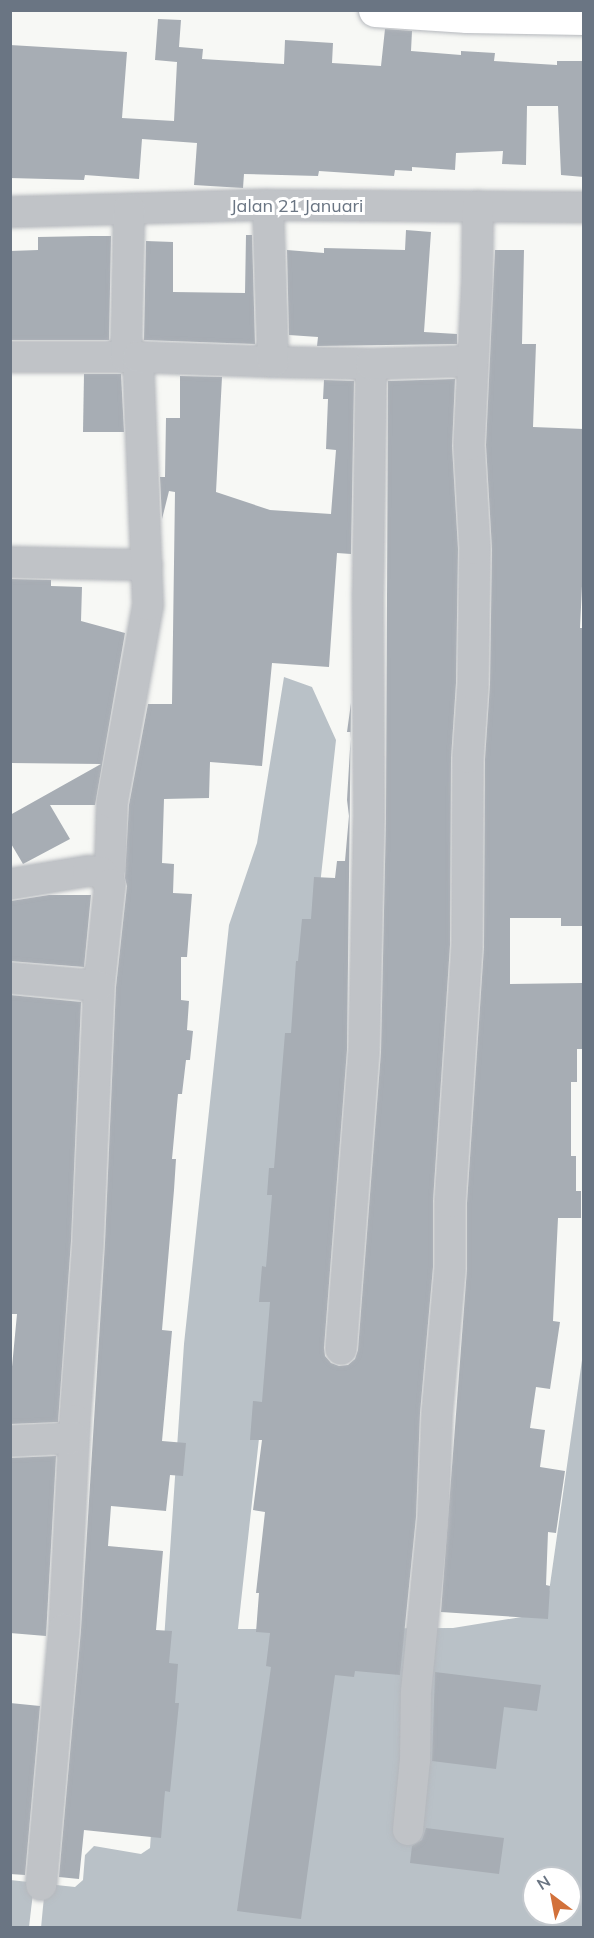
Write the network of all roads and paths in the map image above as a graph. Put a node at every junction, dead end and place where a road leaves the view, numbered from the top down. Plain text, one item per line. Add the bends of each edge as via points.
1 (375, 10) edge
2 (584, 18) edge
3 (268, 205) junction
4 (478, 206) junction
5 (584, 207) edge
6 (129, 209) junction
7 (10, 212) edge
8 (10, 357) edge
9 (132, 357) junction
10 (473, 361) junction
11 (273, 362) junction
12 (371, 364) junction
13 (10, 562) edge
14 (147, 565) junction
15 (106, 877) junction
16 (10, 884) edge
17 (10, 978) edge
18 (99, 986) junction
19 (341, 1349) dead end
20 (74, 1438) junction
21 (10, 1441) edge
22 (408, 1830) dead end
23 (41, 1885) dead end

1 - 2 main road
3 - 4 street, Jalan 21 Januari
3 - 6 street, Jalan 21 Januari
3 - 11 street
4 - 5 street, Jalan 21 Januari
4 - 10 street
6 - 7 street, Jalan 21 Januari
6 - 9 street
8 - 9 street
9 - 11 street
9 - 14 street
10 - 12 street
10 - 22 street via 469,445 475,549 467,946 450,1202 450,1268
11 - 12 street
12 - 19 street via 364,1052
13 - 14 street
14 - 15 street via 148,605 111,803 110,868
15 - 16 street via 101,872 88,871
15 - 18 street via 110,884
17 - 18 street
18 - 20 street via 88,1242
20 - 21 street
20 - 23 street via 64,1629

